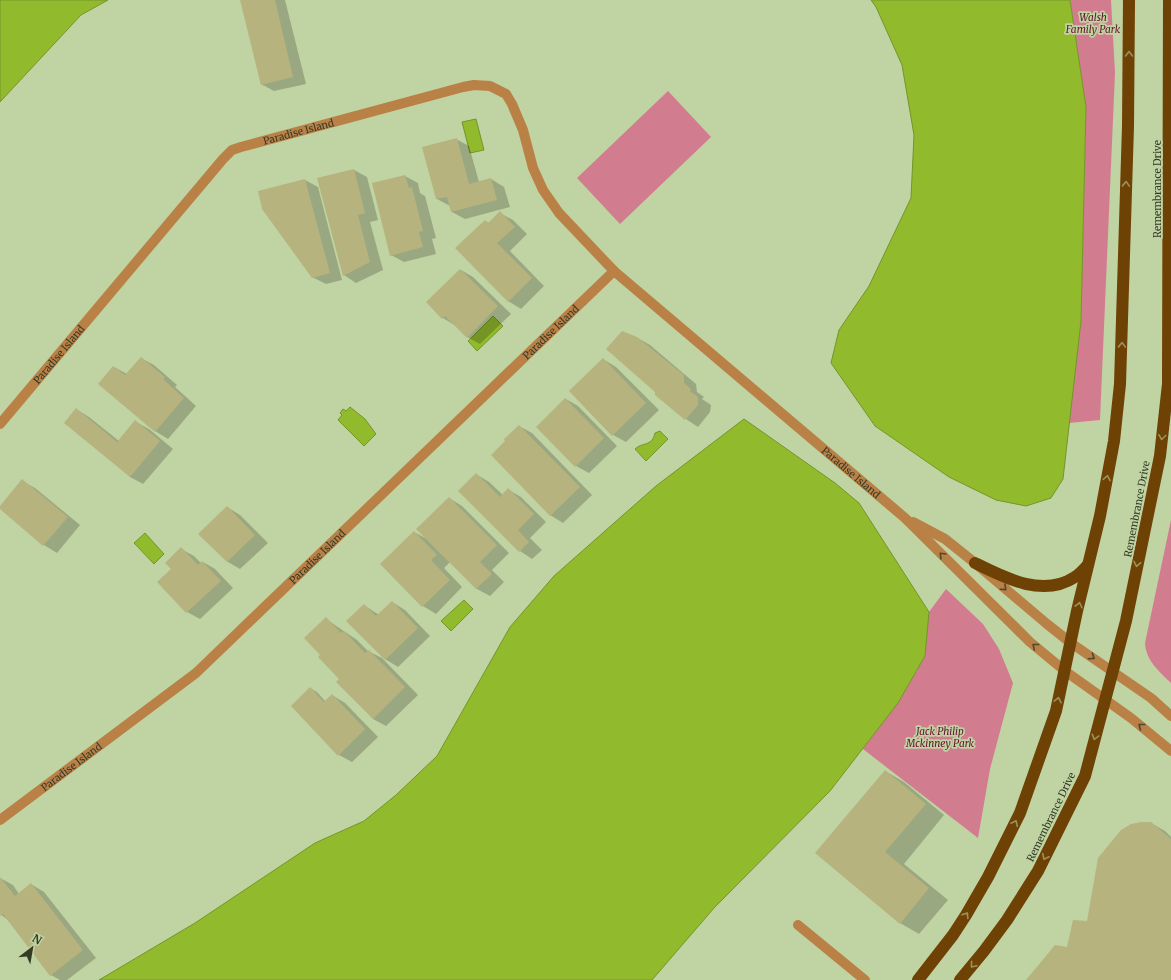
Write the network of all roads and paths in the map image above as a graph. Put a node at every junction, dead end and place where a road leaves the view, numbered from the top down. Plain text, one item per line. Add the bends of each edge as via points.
1 (1129, 0) edge
2 (1169, 0) edge
3 (614, 271) junction
4 (0, 424) edge
5 (905, 518) junction
6 (976, 563) junction
7 (1088, 565) junction
8 (1071, 643) junction
9 (1065, 670) junction
10 (1113, 671) junction
11 (1105, 700) junction
12 (1171, 716) edge
13 (1171, 751) edge
14 (0, 820) edge
15 (798, 925) dead end
16 (865, 980) edge
17 (918, 980) edge
18 (960, 980) edge

7 -> 1 highway via 1114,441 1120,384
2 -> 10 highway, Remembrance Drive via 1168,384 1160,456 1126,622
3 - 4 street, Paradise Island via 559,213 543,190 533,168 523,130 506,94 490,86 463,87 232,150
3 - 5 street, Paradise Island
3 - 14 street, Paradise Island via 196,673
5 - 6 street, Paradise Island via 945,539
9 -> 5 street, Paradise Island via 1021,635
6 - 7 highway via 1006,578 1036,586 1065,582
6 -> 8 street, Paradise Island
8 -> 7 highway
8 - 9 highway
8 -> 10 street, Paradise Island
9 - 11 street, Paradise Island
17 -> 9 highway via 966,915 1020,813 1052,723
10 - 11 highway, Remembrance Drive
10 - 12 street, Paradise Island
13 -> 11 street, Paradise Island
11 -> 18 highway, Remembrance Drive via 1085,776 1038,871 1007,920
15 - 16 street

